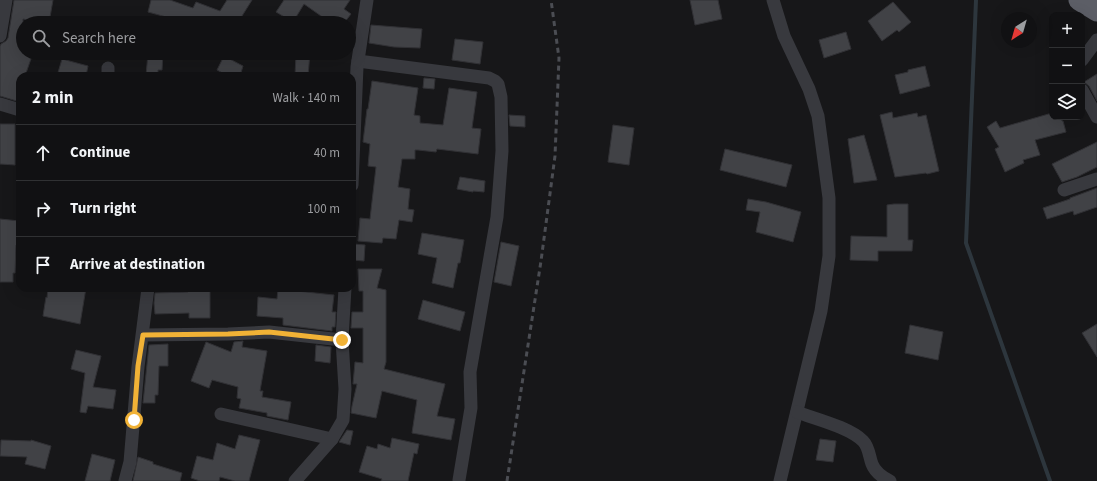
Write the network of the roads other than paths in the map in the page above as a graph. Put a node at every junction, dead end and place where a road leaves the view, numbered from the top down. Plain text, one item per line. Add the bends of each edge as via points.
1 (6, 0) edge
2 (367, 0) edge
3 (773, 0) edge
4 (0, 36) edge
5 (1097, 40) edge
6 (1085, 56) edge
7 (358, 61) junction
8 (1085, 95) edge
9 (356, 103) edge
10 (0, 104) edge
11 (16, 109) edge
12 (1097, 117) edge
13 (1097, 179) edge
14 (1064, 190) dead end
15 (148, 292) edge
16 (345, 292) edge
17 (143, 335) junction
18 (342, 340) junction
19 (797, 412) junction
20 (220, 414) dead end
21 (332, 439) junction
22 (460, 480) edge
23 (125, 481) edge
24 (295, 481) edge
25 (780, 481) edge
26 (890, 481) edge

1 - 4 street
2 - 7 street
3 - 19 street via 784,36 818,116 829,198 829,256 821,311
5 - 6 street
7 - 9 street
7 - 22 street via 489,78 498,84 502,151 497,217 470,372 471,408
8 - 12 street
10 - 11 street
13 - 14 street
15 - 17 street
16 - 18 street
17 - 18 street via 269,332
17 - 23 street via 130,462
18 - 21 street via 345,389 342,420
19 - 25 street
19 - 26 street via 856,435 867,447 872,465 880,476
20 - 21 street
21 - 24 street

